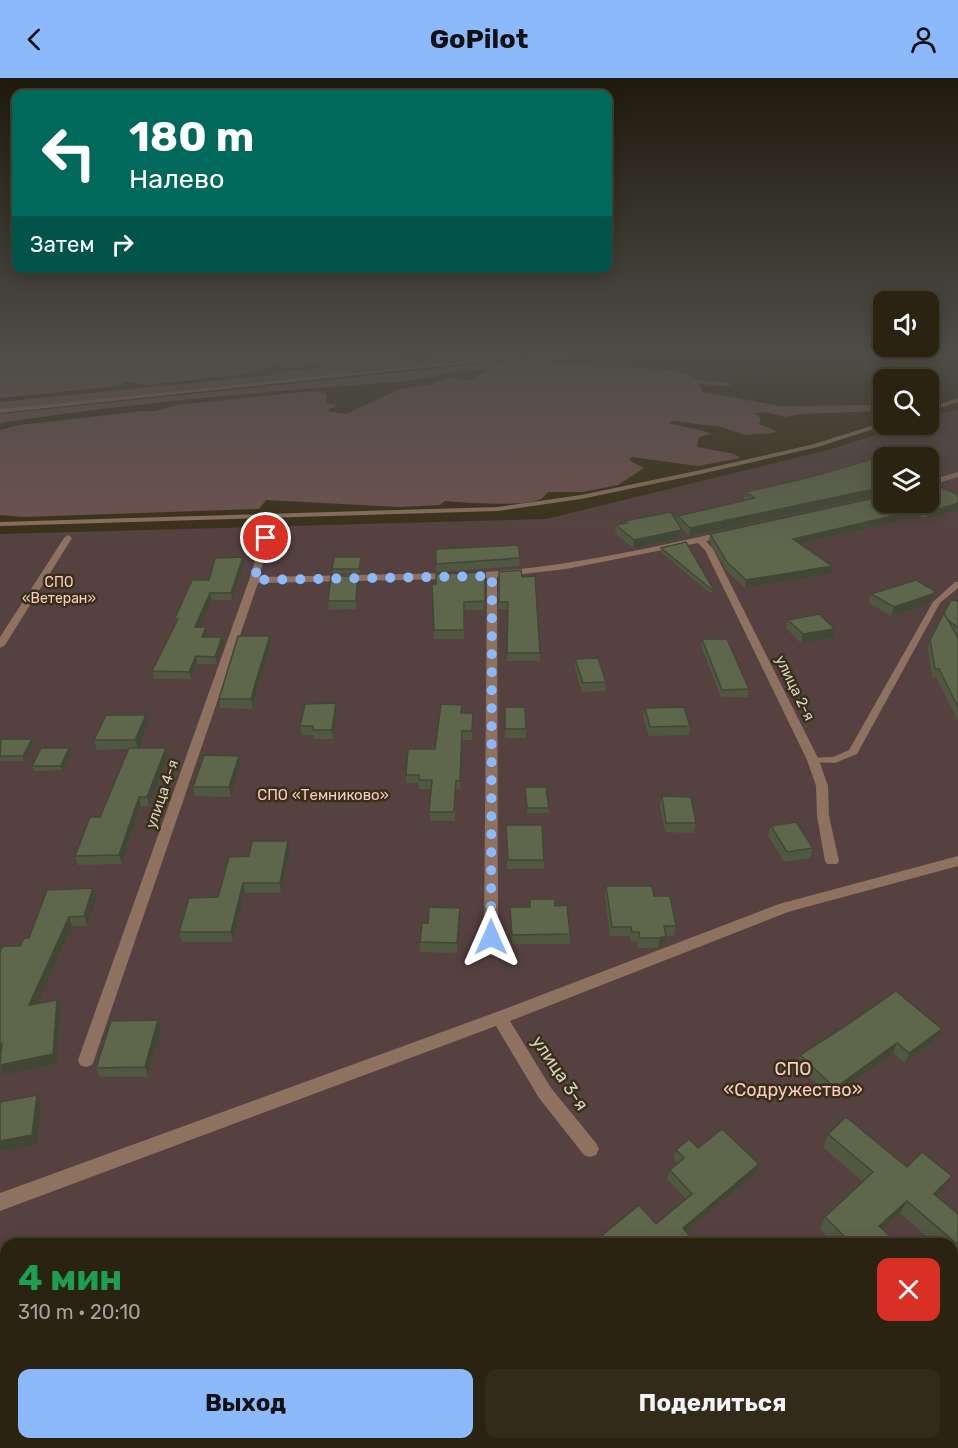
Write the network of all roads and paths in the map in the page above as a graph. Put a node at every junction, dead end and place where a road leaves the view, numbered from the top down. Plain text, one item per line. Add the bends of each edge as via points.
1 (873, 428) edge
2 (958, 474) edge
3 (939, 480) edge
4 (0, 524) edge
5 (735, 532) edge
6 (68, 538) dead end
7 (266, 538) dead end
8 (700, 539) junction
9 (492, 576) junction
10 (254, 580) junction
11 (958, 584) edge
12 (0, 645) edge
13 (813, 760) junction
14 (832, 861) dead end
15 (958, 861) edge
16 (491, 937) dead end
17 (500, 1018) junction
18 (86, 1060) dead end
19 (590, 1149) dead end
20 (0, 1202) edge

1 - 4 lane via 816,446 696,473 581,497 498,509
2 - 3 street
5 - 8 street
6 - 12 street
7 - 10 street, улица 4-я
8 - 9 street via 571,567
8 - 13 street, улица 2-я via 709,549
9 - 10 street
9 - 16 street
10 - 18 street, улица 4-я
11 - 13 lane via 937,602 853,752 835,760
13 - 14 street, улица 2-я via 822,786
15 - 17 street via 784,908
17 - 19 street, улица 3-я via 545,1093
17 - 20 street

